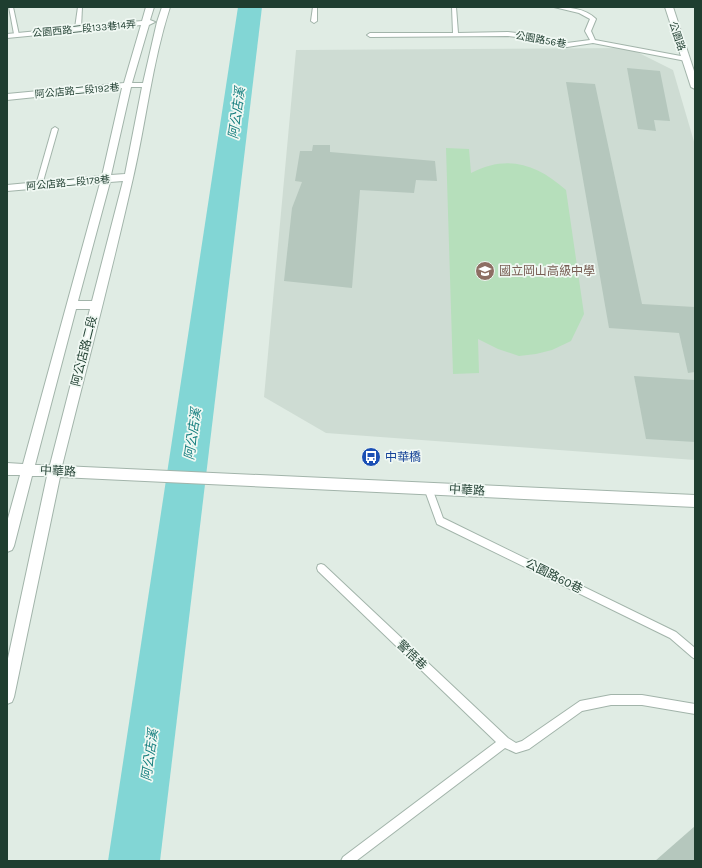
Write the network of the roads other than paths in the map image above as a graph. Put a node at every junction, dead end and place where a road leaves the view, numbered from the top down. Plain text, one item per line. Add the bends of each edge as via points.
1 (11, 7) edge
2 (80, 7) edge
3 (150, 7) edge
4 (166, 7) edge
5 (315, 7) edge
6 (454, 7) edge
7 (556, 7) edge
8 (669, 7) edge
9 (314, 21) dead end
10 (161, 22) junction
11 (144, 23) junction
12 (78, 28) junction
13 (17, 34) junction
14 (456, 34) junction
15 (370, 35) dead end
16 (7, 36) edge
17 (593, 41) junction
18 (686, 59) junction
19 (127, 85) junction
20 (147, 85) junction
21 (695, 87) edge
22 (7, 97) edge
23 (55, 129) dead end
24 (129, 177) junction
25 (106, 179) junction
26 (39, 185) junction
27 (7, 188) edge
28 (96, 305) junction
29 (73, 306) junction
30 (7, 469) edge
31 (27, 469) junction
32 (55, 470) junction
33 (428, 488) junction
34 (695, 501) edge
35 (7, 546) edge
36 (321, 568) dead end
37 (695, 654) edge
38 (7, 697) edge
39 (695, 708) edge
40 (504, 742) junction
41 (347, 861) edge

1 - 13 lane
2 - 12 lane
3 - 11 street, 阿公店路二段
4 - 10 street, 阿公店路二段
5 - 9 lane
6 - 14 lane
7 - 17 lane via 591,17 593,19 588,31
8 - 18 street, 公園路
10 - 11 street, 公園西路二段133巷14弄
10 - 20 street, 阿公店路二段
11 - 12 street, 公園西路二段133巷14弄
11 - 19 street, 阿公店路二段
12 - 13 street, 公園西路二段133巷14弄
13 - 16 street, 公園西路二段133巷14弄
14 - 15 lane, 公園路56巷
14 - 17 lane, 公園路56巷 via 519,35 567,45
17 - 18 lane, 公園路56巷
18 - 21 street, 公園路
19 - 20 street, 阿公店路二段192巷
19 - 22 street, 阿公店路二段192巷
19 - 25 street, 阿公店路二段
20 - 24 street, 阿公店路二段
23 - 26 lane
24 - 25 street, 阿公店路二段178巷
24 - 28 street, 阿公店路二段
25 - 26 street, 阿公店路二段178巷
25 - 29 street, 阿公店路二段
26 - 27 street, 阿公店路二段178巷
28 - 29 street
28 - 32 street, 阿公店路二段
29 - 31 street, 阿公店路二段
30 - 31 street, 中華路
31 - 32 street, 中華路
31 - 35 street, 阿公店路二段
32 - 33 street, 中華路
32 - 38 street, 阿公店路二段
33 - 34 street, 中華路
33 - 37 lane, 公園路60巷 via 440,521 673,635
36 - 40 lane, 警悟巷
39 - 40 lane via 642,700 611,700 580,706 525,745 516,748
40 - 41 lane

